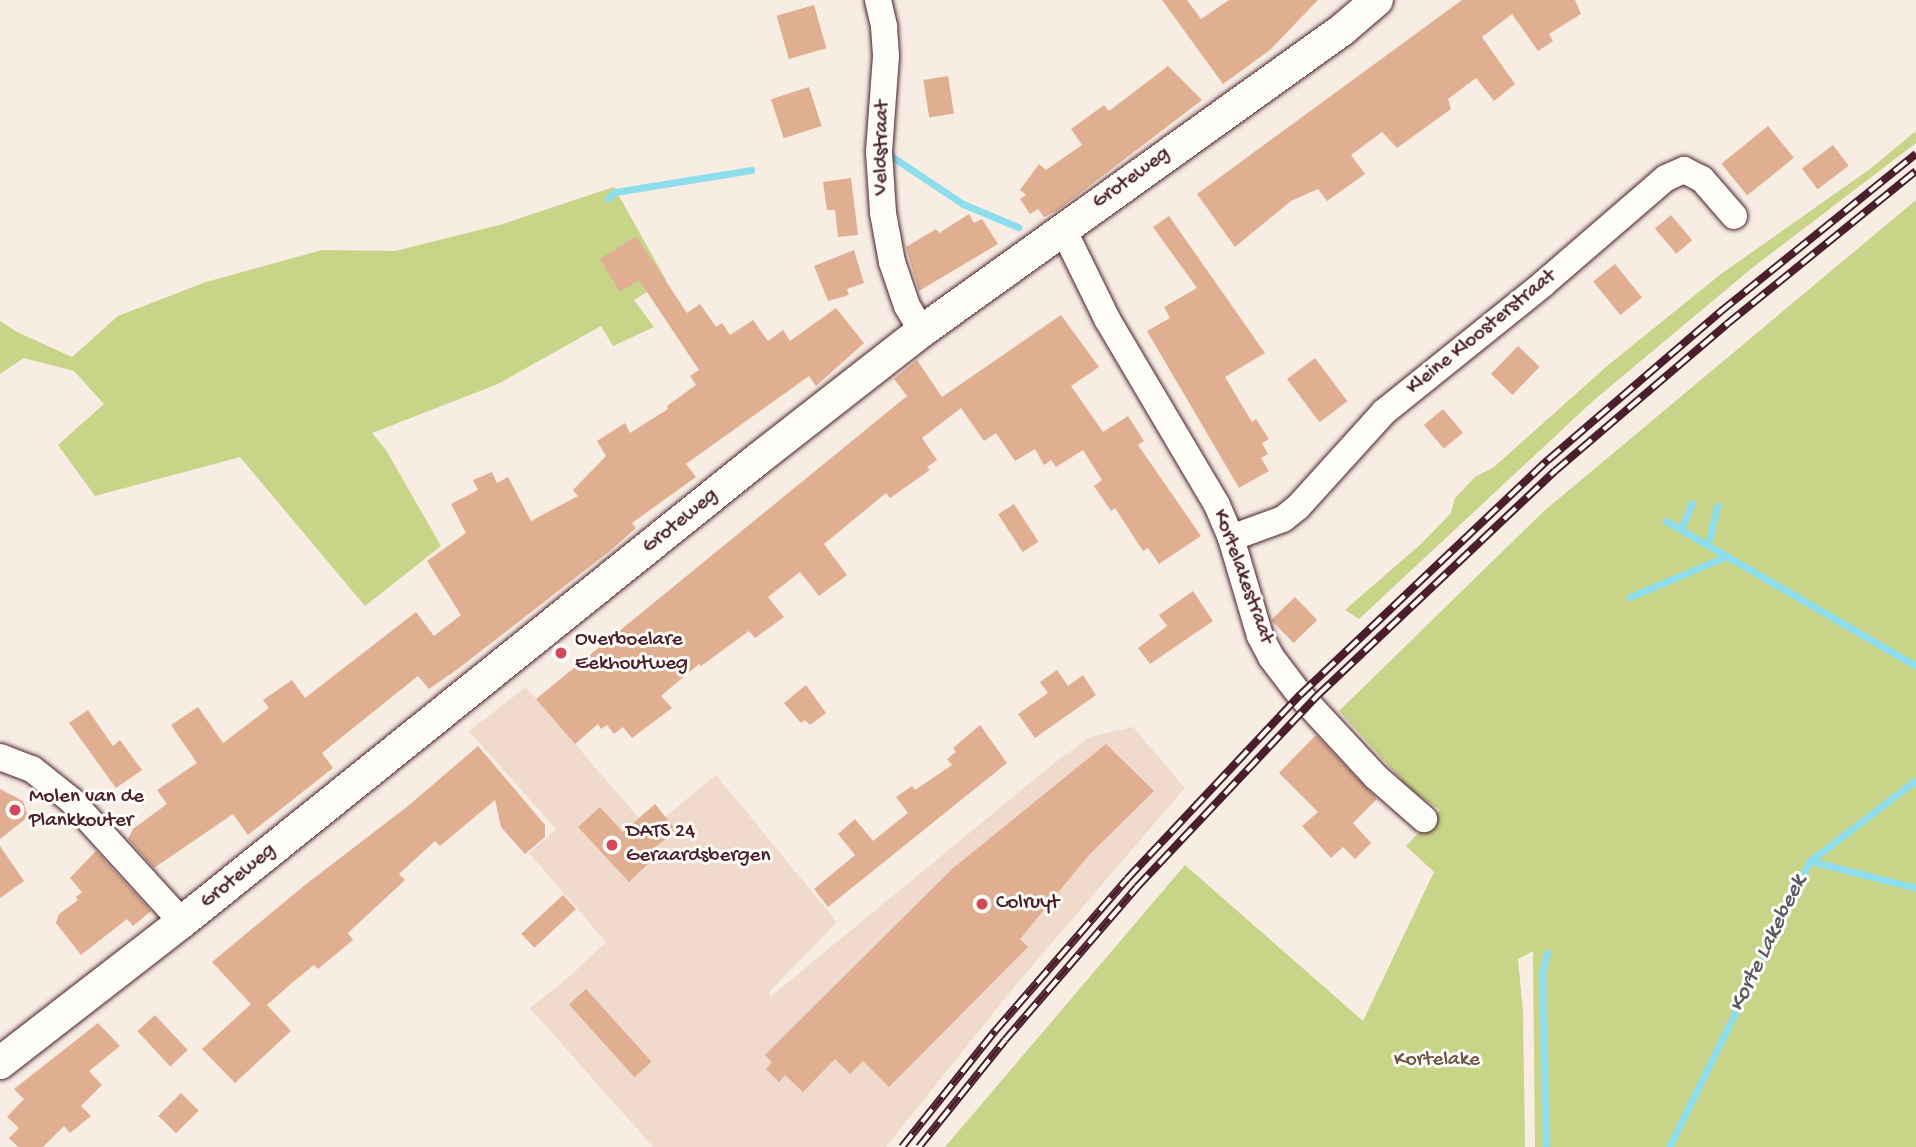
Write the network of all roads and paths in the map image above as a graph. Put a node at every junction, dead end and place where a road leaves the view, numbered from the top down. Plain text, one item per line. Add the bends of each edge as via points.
1 (878, 0) edge
2 (1377, 0) edge
3 (1734, 216) dead end
4 (1063, 229) junction
5 (922, 331) junction
6 (1231, 538) junction
7 (0, 757) edge
8 (1424, 819) dead end
9 (182, 922) junction
10 (0, 1063) edge

1 - 5 street, Veldstraat via 886,56 879,152 883,213 892,262 907,306
2 - 4 main road, Groteweg via 1342,30
3 - 6 street, Kleine Kloosterstraat via 1702,179 1684,170 1666,178 1384,412 1291,513
4 - 5 main road, Groteweg
4 - 6 street, Kortelakestraat via 1107,319 1217,505
5 - 9 main road, Groteweg
6 - 8 street, Kortelakestraat via 1260,636 1271,657 1376,777
7 - 9 street via 32,769 71,800
9 - 10 main road, Groteweg

